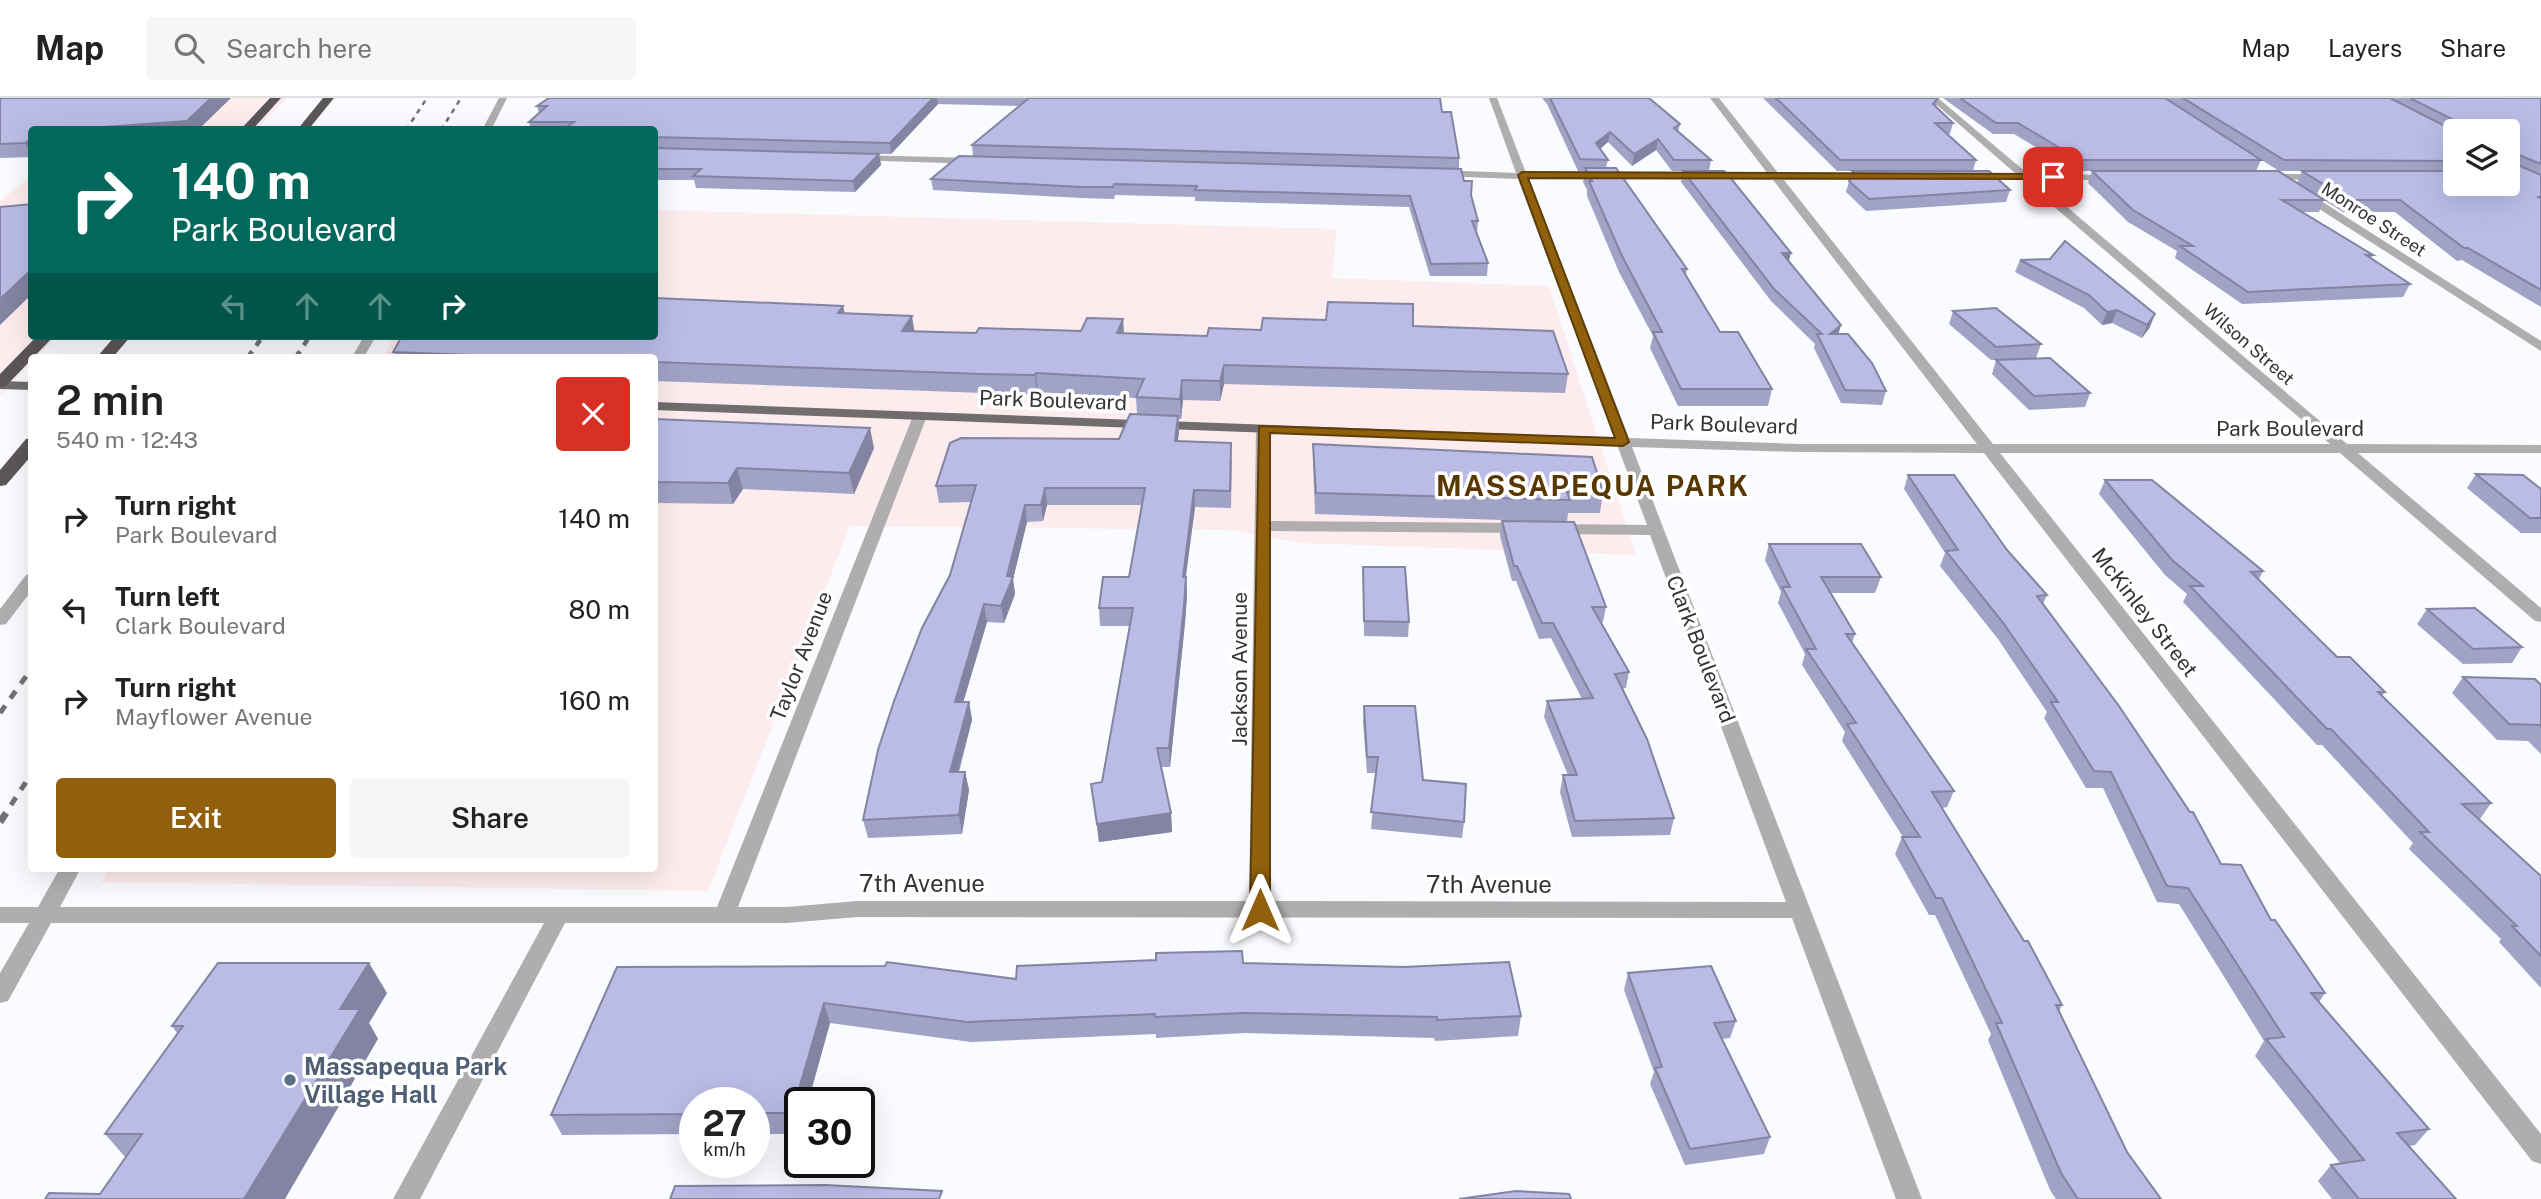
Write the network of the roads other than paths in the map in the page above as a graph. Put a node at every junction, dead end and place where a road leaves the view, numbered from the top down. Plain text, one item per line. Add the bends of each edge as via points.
1 (276, 98) edge
2 (329, 98) edge
3 (503, 98) edge
4 (1493, 98) edge
5 (1714, 98) edge
6 (1933, 98) edge
7 (250, 126) edge
8 (305, 126) edge
9 (488, 126) edge
10 (850, 158) edge
11 (990, 162) edge
12 (2253, 162) edge
13 (1424, 173) edge
14 (1522, 175) junction
15 (1776, 177) junction
16 (1887, 177) edge
17 (1956, 177) edge
18 (2026, 177) junction
19 (2123, 177) edge
20 (2248, 177) edge
21 (2276, 177) junction
22 (2331, 177) edge
23 (42, 340) edge
24 (120, 340) edge
25 (2541, 347) edge
26 (29, 354) edge
27 (108, 354) edge
28 (28, 355) edge
29 (0, 384) edge
30 (28, 386) edge
31 (658, 406) edge
32 (920, 416) junction
33 (1264, 429) junction
34 (1623, 442) junction
35 (28, 448) edge
36 (1989, 449) junction
37 (2345, 449) junction
38 (2541, 449) edge
39 (0, 481) edge
40 (1262, 526) junction
41 (1656, 530) junction
42 (28, 583) edge
43 (2541, 617) edge
44 (0, 620) edge
45 (69, 872) edge
46 (1260, 910) junction
47 (1800, 911) junction
48 (560, 913) junction
49 (725, 913) junction
50 (45, 914) junction
51 (0, 915) edge
52 (0, 994) edge
53 (2541, 1153) edge
54 (406, 1199) edge
55 (1909, 1199) edge

1 - 7 highway
2 - 8 highway
3 - 9 street
4 - 14 street, Clark Boulevard
5 - 15 street, McKinley Street
6 - 18 street, Wilson Street
10 - 11 street
12 - 21 street, Monroe Street
13 - 14 street
14 - 15 street
14 - 34 street, Clark Boulevard
15 - 16 street
15 - 36 street, McKinley Street
17 - 18 street
18 - 19 street
18 - 37 street, Wilson Street
20 - 21 street
21 - 22 street
21 - 25 street, Monroe Street
23 - 26 highway
24 - 27 highway
28 - 29 highway
29 - 30 main road
31 - 32 main road, Park Boulevard
32 - 33 main road, Park Boulevard
32 - 49 street, Taylor Avenue
33 - 34 main road, Park Boulevard
33 - 40 street, Jackson Avenue
34 - 36 street, Park Boulevard
34 - 41 street, Clark Boulevard
35 - 39 highway
36 - 37 street, Park Boulevard
36 - 53 street, McKinley Street
37 - 38 street, Park Boulevard
37 - 43 street, Wilson Street
40 - 41 street
40 - 46 street, Jackson Avenue
41 - 47 street, Clark Boulevard
42 - 44 street
45 - 50 street
46 - 47 street, 7th Avenue
46 - 49 street, 7th Avenue via 857,908 787,915
47 - 55 street, Clark Boulevard
48 - 49 street, 7th Avenue
48 - 50 street, 7th Avenue
48 - 54 street
50 - 51 street, 7th Avenue
50 - 52 street

